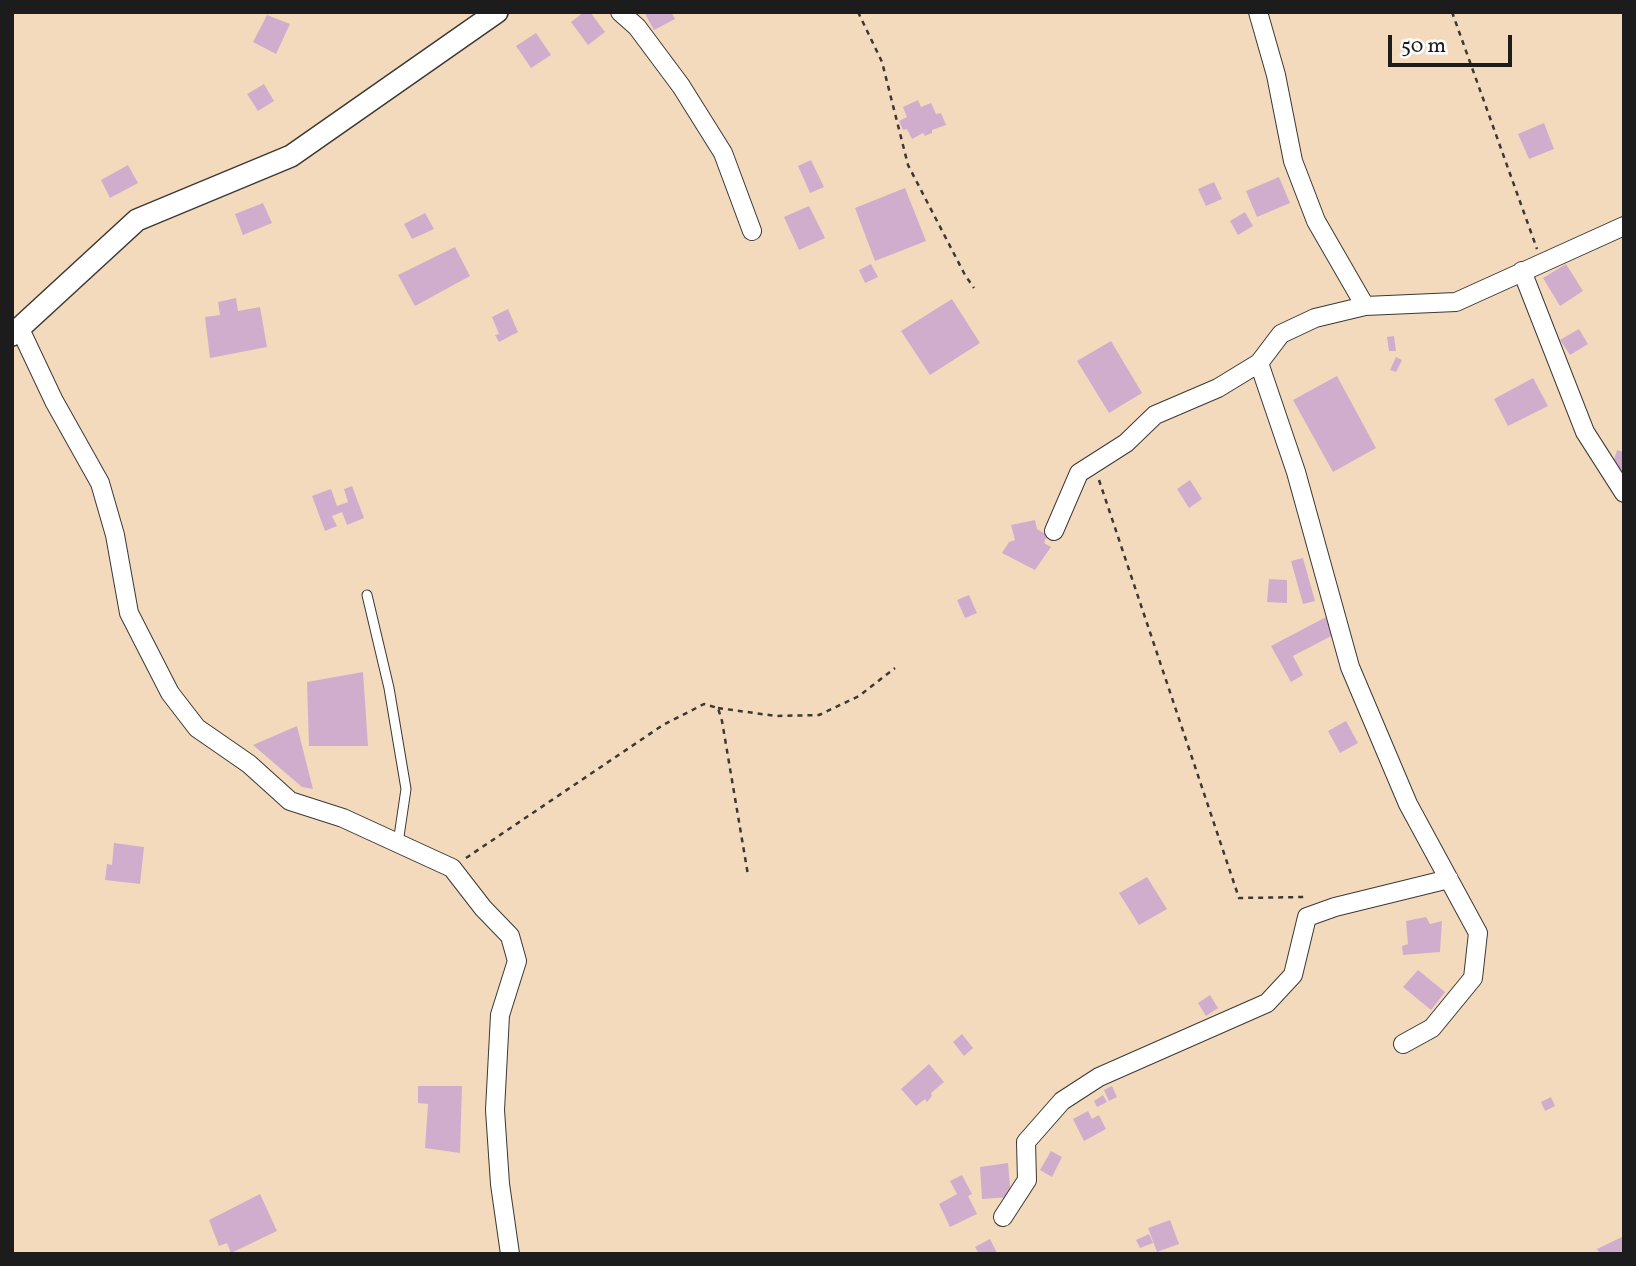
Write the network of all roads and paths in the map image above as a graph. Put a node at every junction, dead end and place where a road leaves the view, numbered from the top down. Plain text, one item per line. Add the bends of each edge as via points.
1 (497, 12) edge
2 (620, 12) edge
3 (858, 12) edge
4 (1258, 12) edge
5 (1452, 12) edge
6 (1624, 226) edge
7 (752, 231) dead end
8 (1542, 262) junction
9 (1522, 271) junction
10 (974, 288) dead end
11 (1366, 306) junction
12 (16, 332) edge
13 (1259, 363) junction
14 (1093, 464) junction
15 (1624, 493) edge
16 (1054, 531) dead end
17 (367, 596) dead end
18 (895, 668) dead end
19 (718, 708) junction
20 (398, 843) junction
21 (452, 867) junction
22 (748, 875) dead end
23 (1449, 879) junction
24 (1309, 897) dead end
25 (1403, 1044) dead end
26 (1003, 1217) dead end
27 (510, 1254) edge

1 - 12 street via 290,156 137,220
2 - 7 street via 674,76 723,153
3 - 10 path via 882,62 908,165
4 - 11 street via 1293,161 1316,221
5 - 8 path
6 - 8 street
8 - 9 street
9 - 11 street via 1456,302
9 - 15 street via 1585,432
11 - 13 street via 1315,318 1281,334
12 - 20 street via 100,483 129,613 170,693 197,728 249,764 290,801
13 - 14 street via 1217,388 1155,415 1126,443
13 - 23 street via 1296,472 1350,667 1408,804
14 - 16 street via 1079,473
14 - 24 path via 1240,898
17 - 20 lane via 406,789
18 - 19 path via 859,696 819,715 775,716
19 - 21 path via 704,704 663,725
19 - 22 path
20 - 21 street
21 - 27 street via 510,936 517,961 500,1015 495,1110
23 - 25 street via 1478,933 1473,978 1432,1028
23 - 26 street via 1307,917 1293,975 1267,1003 1099,1077 1062,1101 1026,1142 1027,1180

